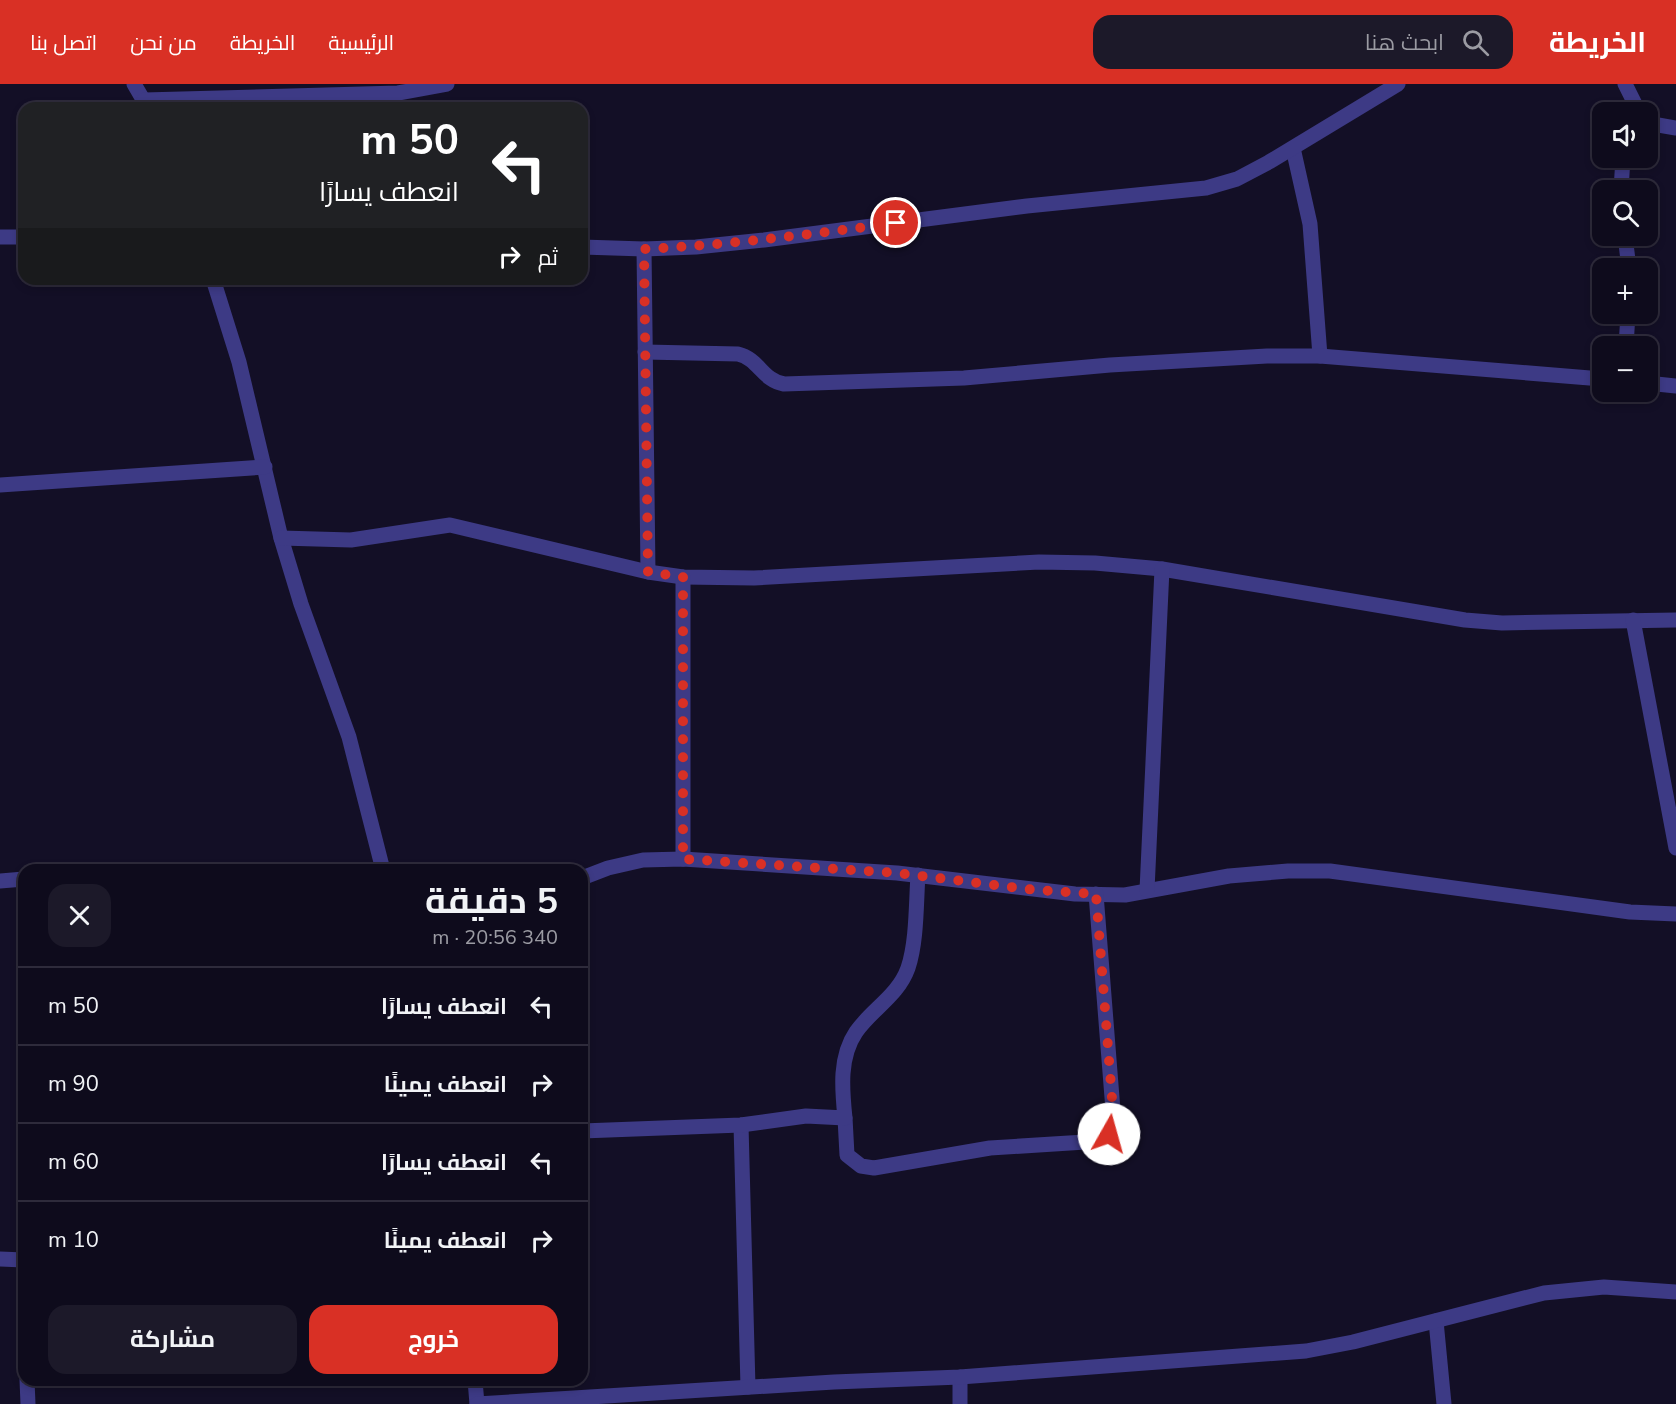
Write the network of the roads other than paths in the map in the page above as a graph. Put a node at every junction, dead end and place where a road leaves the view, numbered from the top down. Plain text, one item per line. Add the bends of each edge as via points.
1 (134, 84) edge
2 (447, 84) edge
3 (1398, 84) edge
4 (256, 90) edge
5 (145, 102) edge
6 (162, 102) edge
7 (1658, 125) edge
8 (1676, 128) edge
9 (1293, 148) junction
10 (0, 237) edge
11 (18, 237) edge
12 (588, 247) edge
13 (644, 249) junction
14 (215, 285) edge
15 (645, 352) junction
16 (1320, 356) junction
17 (1592, 379) edge
18 (1658, 384) edge
19 (1676, 386) edge
20 (265, 467) junction
21 (0, 485) edge
22 (281, 538) junction
23 (1162, 569) junction
24 (648, 572) junction
25 (683, 577) junction
26 (1633, 620) junction
27 (1676, 620) edge
28 (1676, 848) edge
29 (683, 859) junction
30 (381, 864) edge
31 (588, 875) edge
32 (918, 875) junction
33 (18, 880) edge
34 (0, 881) edge
35 (1147, 890) junction
36 (1096, 894) junction
37 (1676, 914) edge
38 (845, 1118) junction
39 (741, 1125) junction
40 (588, 1131) edge
41 (0, 1259) edge
42 (18, 1260) edge
43 (1676, 1292) edge
44 (1436, 1321) junction
45 (960, 1377) junction
46 (27, 1386) edge
47 (476, 1386) edge
48 (748, 1387) junction
49 (28, 1404) edge
50 (477, 1404) edge
51 (960, 1404) edge
52 (1444, 1404) edge

1 - 5 street
2 - 4 street via 398,93
3 - 9 street
4 - 6 street
7 - 8 street
9 - 13 street via 1237,179 1206,188 1027,206 764,240
9 - 16 street via 1310,224
10 - 11 street
12 - 13 street
13 - 15 street
14 - 20 street
15 - 16 street via 738,354 753,360 771,380 784,384 964,378 1122,364
15 - 24 street
16 - 17 street
18 - 19 street
20 - 21 street
20 - 22 street
22 - 24 street via 351,540 450,525
22 - 30 street via 349,736
23 - 25 street via 1038,562 754,578
23 - 26 street via 1465,620
23 - 35 street
24 - 25 street
25 - 29 street
26 - 27 street
26 - 28 street
29 - 31 street via 642,860
29 - 32 street
32 - 36 street
32 - 38 street via 908,968 894,993 856,1032 847,1050 841,1085
33 - 34 street
35 - 36 street via 1125,895
35 - 37 street via 1229,876 1330,871 1630,912
36 - 38 street via 1114,1124 1109,1134 1101,1141 990,1148 874,1168 861,1166 847,1155
38 - 39 street via 806,1116
39 - 40 street
39 - 48 street
41 - 42 street
43 - 44 street via 1604,1287 1544,1293
44 - 45 street via 1306,1351
44 - 52 street
45 - 48 street
45 - 51 street
46 - 49 street
47 - 50 street
48 - 50 street

